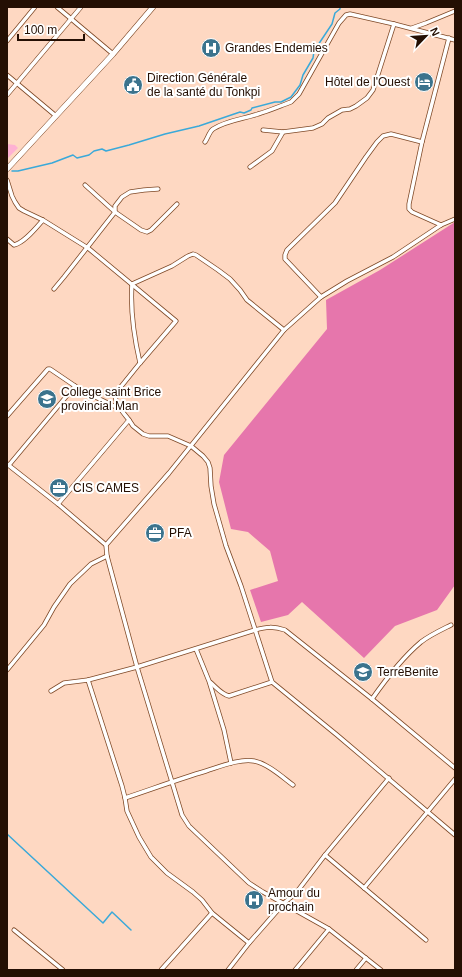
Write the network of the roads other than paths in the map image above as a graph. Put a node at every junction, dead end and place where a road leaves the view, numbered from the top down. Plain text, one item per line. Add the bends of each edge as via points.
1 (35, 7) edge
2 (57, 7) edge
3 (81, 7) edge
4 (153, 7) edge
5 (455, 11) edge
6 (72, 19) junction
7 (394, 24) junction
8 (411, 29) junction
9 (449, 38) junction
10 (455, 40) edge
11 (7, 41) edge
12 (113, 54) junction
13 (7, 75) edge
14 (16, 83) junction
15 (7, 95) edge
16 (56, 116) junction
17 (263, 130) dead end
18 (283, 132) junction
19 (205, 142) dead end
20 (422, 142) junction
21 (250, 167) dead end
22 (7, 169) edge
23 (7, 180) edge
24 (85, 185) dead end
25 (158, 189) dead end
26 (177, 204) dead end
27 (115, 212) junction
28 (455, 219) edge
29 (43, 220) junction
30 (441, 225) junction
31 (7, 240) edge
32 (88, 248) junction
33 (132, 284) junction
34 (54, 289) dead end
35 (321, 297) junction
36 (284, 330) junction
37 (140, 363) junction
38 (75, 386) junction
39 (120, 408) junction
40 (7, 416) edge
41 (129, 420) junction
42 (191, 446) junction
43 (8, 465) edge
44 (58, 504) junction
45 (106, 545) junction
46 (107, 556) junction
47 (451, 625) dead end
48 (255, 630) junction
49 (196, 649) junction
50 (136, 667) junction
51 (7, 670) edge
52 (88, 680) junction
53 (209, 681) junction
54 (272, 682) junction
55 (51, 691) dead end
56 (372, 699) junction
57 (231, 763) junction
58 (455, 768) edge
59 (388, 778) junction
60 (455, 779) edge
61 (171, 782) junction
62 (293, 785) dead end
63 (124, 798) junction
64 (428, 812) junction
65 (455, 835) edge
66 (325, 855) junction
67 (364, 888) junction
68 (284, 903) junction
69 (212, 913) junction
70 (329, 929) junction
71 (14, 930) dead end
72 (426, 940) dead end
73 (249, 943) junction
74 (366, 958) junction
75 (63, 970) edge
76 (161, 970) edge
77 (228, 970) edge
78 (294, 970) edge
79 (356, 970) edge
80 (381, 970) edge

1 - 11 street
2 - 6 street
3 - 6 street
4 - 12 main road
5 - 8 street
6 - 12 street
6 - 14 street
7 - 8 street
7 - 18 street via 373,90 367,98 350,109 337,112 318,126
7 - 19 street via 346,15 338,23 291,102 216,128 210,132
8 - 9 street
9 - 10 street
9 - 20 street
12 - 16 main road
13 - 14 street
14 - 15 street
14 - 16 street
16 - 22 main road
17 - 18 street
18 - 21 street via 272,151
20 - 30 street via 409,209
20 - 35 street via 391,134 383,136 335,204 287,250 285,259
23 - 29 street via 19,208
24 - 27 street
25 - 27 street via 130,192 115,206
26 - 27 street via 146,232
27 - 32 street
28 - 30 street
29 - 31 street via 18,244 14,245
29 - 32 street
30 - 35 street
32 - 33 street
32 - 34 street
33 - 36 street via 193,254 230,279 247,300
33 - 37 street via 132,322
33 - 37 street via 176,321
35 - 36 street
36 - 42 street
37 - 39 street via 116,394
38 - 39 street
38 - 40 street via 50,369
38 - 43 street
39 - 41 street
41 - 42 street via 142,434 168,436
41 - 44 street
42 - 45 street
42 - 48 street via 208,462 214,504
43 - 44 street
44 - 45 street
45 - 46 street
46 - 50 street
46 - 51 street via 91,564 70,584 44,625
47 - 56 street via 421,643 389,675
48 - 49 street
48 - 54 street
48 - 56 street via 269,627 285,630
49 - 50 street
49 - 53 street
50 - 52 street
50 - 61 street
52 - 55 street via 64,683
52 - 63 street
53 - 54 street via 227,696
53 - 57 street
54 - 59 street
56 - 58 street
57 - 61 street
57 - 62 street via 247,760 260,763
59 - 64 street
59 - 66 street
60 - 64 street
61 - 63 street
61 - 68 street via 182,815 189,826 250,883
63 - 69 street via 127,811 151,857 167,874 202,900
64 - 65 street
64 - 67 street
66 - 67 street
66 - 68 street
67 - 72 street
68 - 70 street
68 - 73 street
69 - 73 street
69 - 76 street
70 - 74 street
70 - 78 street
71 - 75 street
73 - 77 street
74 - 79 street
74 - 80 street

